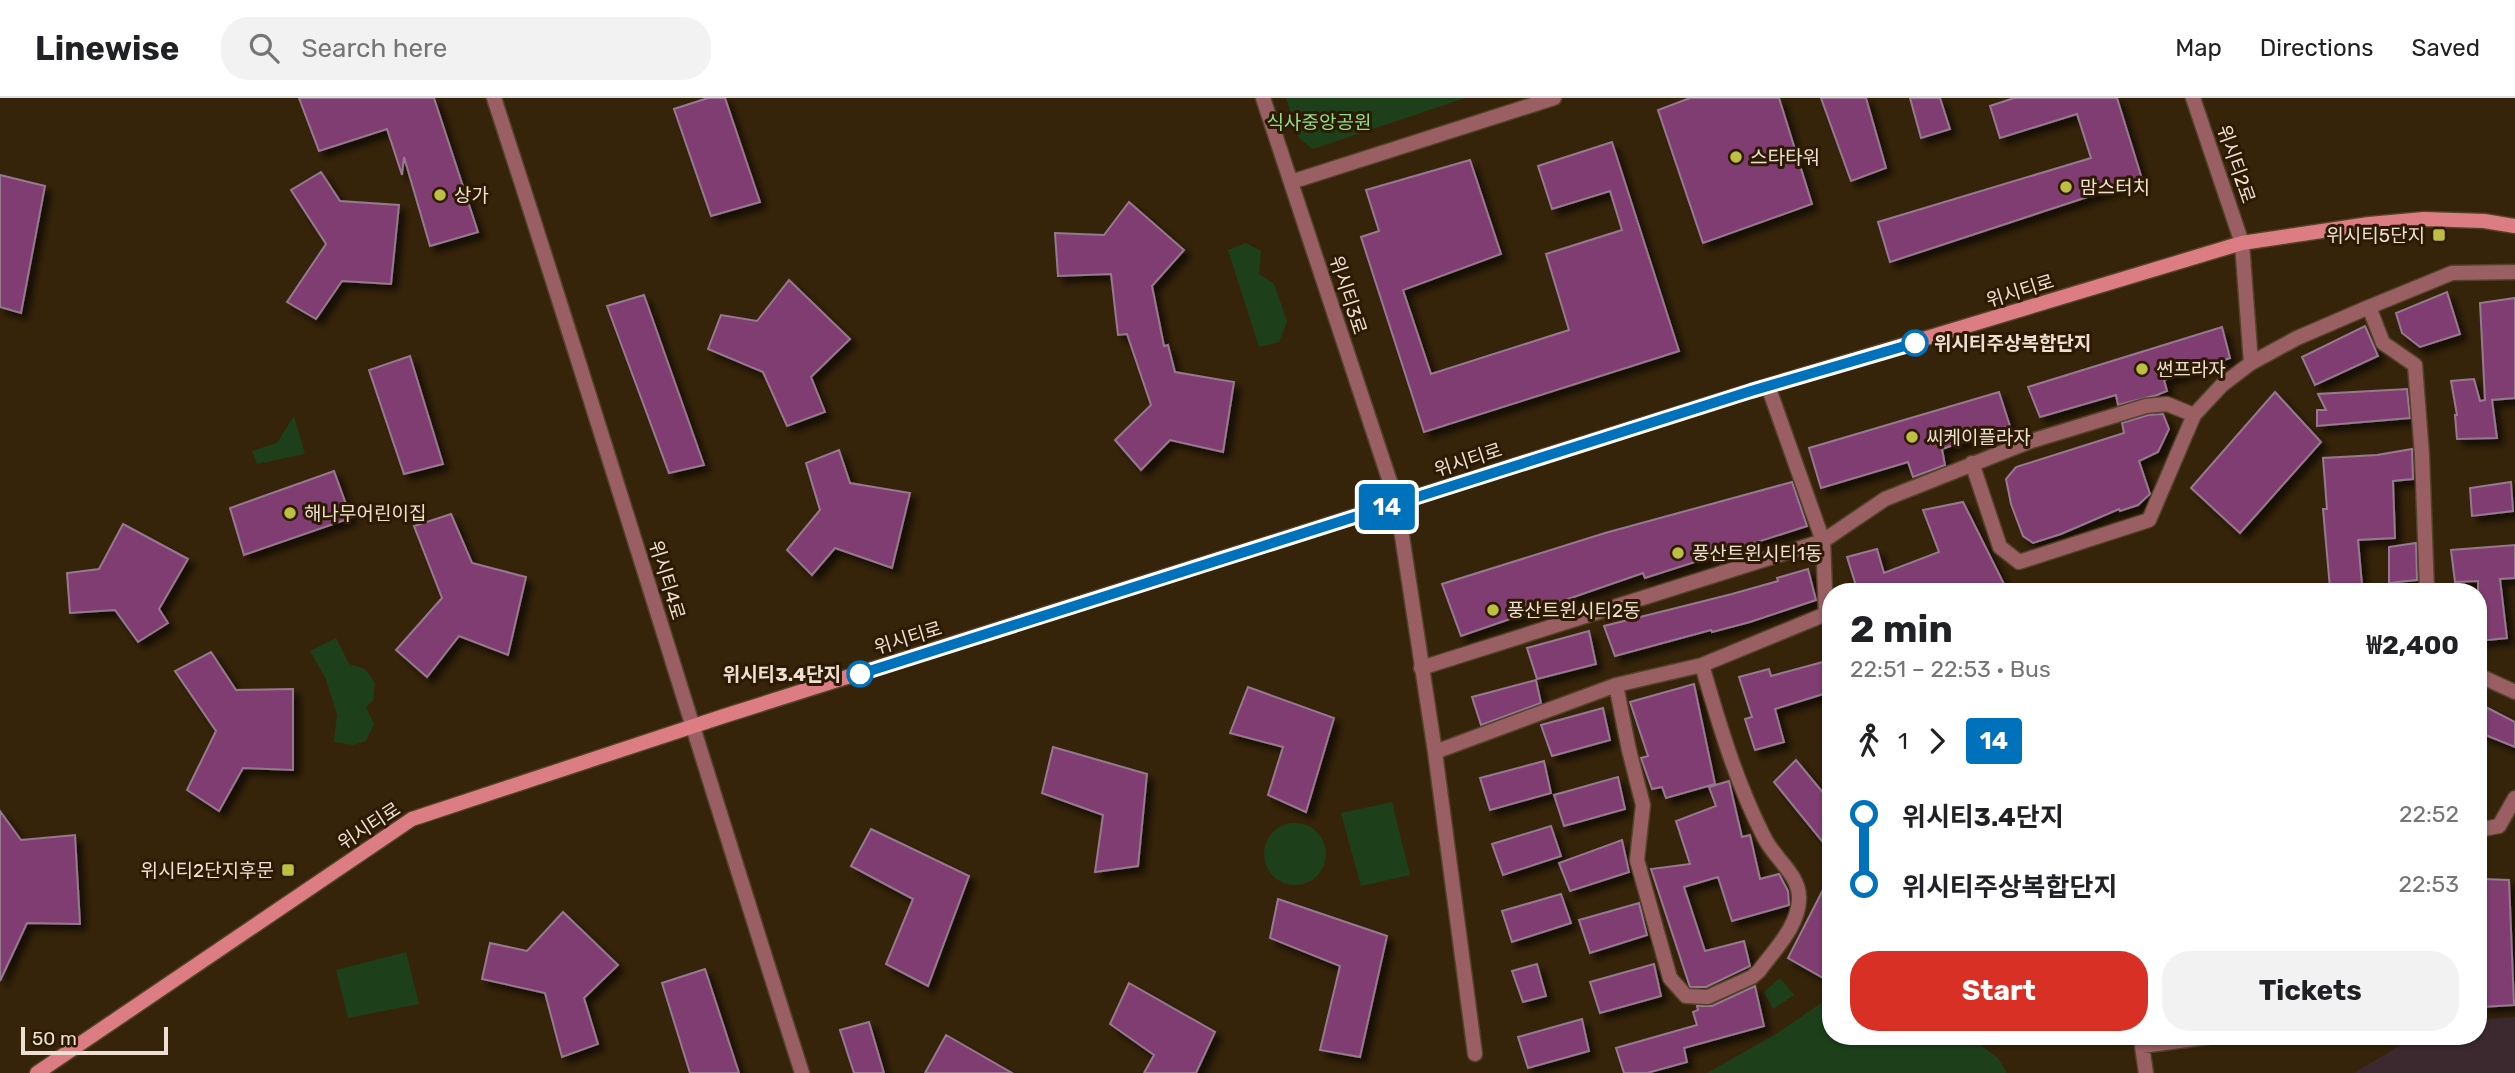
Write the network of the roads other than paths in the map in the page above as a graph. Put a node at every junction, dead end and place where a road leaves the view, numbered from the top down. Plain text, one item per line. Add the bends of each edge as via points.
1 (494, 98) edge
2 (1263, 98) edge
3 (1554, 98) edge
4 (2193, 98) edge
5 (1291, 182) junction
6 (2515, 226) edge
7 (2242, 243) junction
8 (2515, 272) edge
9 (2369, 307) junction
10 (2251, 363) junction
11 (1769, 386) junction
12 (2194, 415) junction
13 (1972, 463) junction
14 (1397, 503) junction
15 (1823, 541) junction
16 (1825, 583) edge
17 (2427, 583) edge
18 (1822, 616) edge
19 (1702, 665) junction
20 (1421, 668) junction
21 (2487, 679) edge
22 (1616, 685) junction
23 (2515, 692) edge
24 (692, 728) junction
25 (1435, 752) junction
26 (2515, 798) edge
27 (2487, 829) edge
28 (2149, 1045) edge
29 (1475, 1054) dead end
30 (37, 1073) edge
31 (802, 1073) edge
32 (2146, 1073) edge

1 - 24 street, 위시티4로
2 - 5 street, 위시티3로
3 - 5 street
4 - 7 street, 위시티2로
5 - 14 street, 위시티3로
6 - 7 main road, 위시티로 via 2484,220 2424,219
7 - 10 street
7 - 11 main road, 위시티로
8 - 9 street via 2452,273
9 - 10 street
9 - 17 street via 2383,343 2415,365
10 - 12 street
11 - 14 main road, 위시티로
11 - 15 street
12 - 13 street via 2166,404 2146,406
12 - 13 street via 2149,520 2019,562 2000,547
13 - 15 street via 1885,499
14 - 20 street, 위시티3로
14 - 24 main road, 위시티로
15 - 16 street
15 - 20 street
18 - 19 street
19 - 22 street
19 - 22 street via 1746,801 1800,895 1797,917 1759,971 1708,997 1686,996 1670,978 1637,860 1643,805
20 - 25 street, 위시티3로
21 - 23 street
22 - 25 street
24 - 30 main road, 위시티로 via 412,819
24 - 31 street, 위시티4로
25 - 29 street, 위시티3로
26 - 27 street via 2499,827
28 - 32 street via 2142,1046

